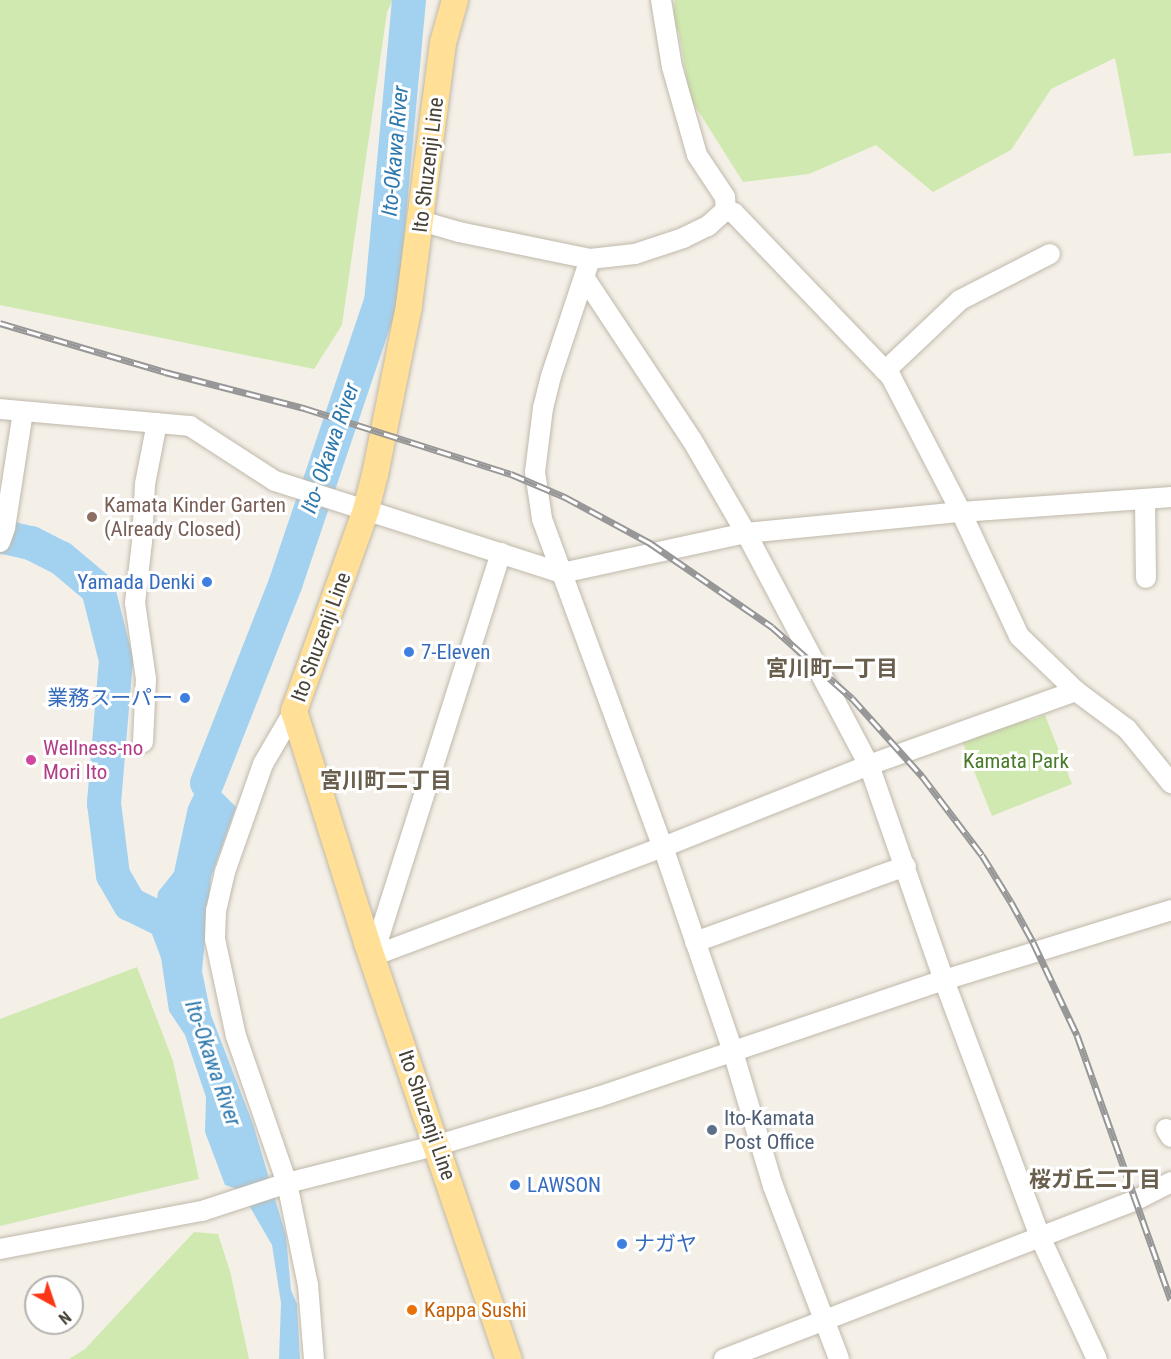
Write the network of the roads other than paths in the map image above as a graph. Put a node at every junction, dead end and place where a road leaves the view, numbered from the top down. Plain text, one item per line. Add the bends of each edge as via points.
1 (455, 0) edge
2 (661, 0) edge
3 (726, 210) junction
4 (421, 221) junction
5 (1050, 254) dead end
6 (590, 259) junction
7 (586, 279) junction
8 (885, 371) junction
9 (0, 409) edge
10 (23, 412) junction
11 (157, 423) junction
12 (1171, 497) edge
13 (1144, 499) junction
14 (366, 510) junction
15 (961, 512) junction
16 (746, 533) junction
17 (2, 535) edge
18 (501, 554) junction
19 (562, 573) junction
20 (1146, 578) dead end
21 (1076, 691) junction
22 (294, 711) junction
23 (143, 742) dead end
24 (869, 765) junction
25 (1171, 783) edge
26 (663, 847) junction
27 (906, 866) junction
28 (1171, 910) edge
29 (695, 942) junction
30 (373, 956) junction
31 (944, 980) junction
32 (733, 1052) junction
33 (438, 1145) junction
34 (1171, 1182) edge
35 (287, 1183) junction
36 (1040, 1237) junction
37 (0, 1249) edge
38 (825, 1319) junction
39 (314, 1359) edge
40 (509, 1359) edge
41 (724, 1359) edge
42 (838, 1359) edge
43 (1097, 1359) edge

1 - 4 main road, Ito Shuzenji Line via 443,43
2 - 3 street via 672,67 697,155 725,197
3 - 6 street via 708,226 683,238 635,254
3 - 8 street via 742,220
4 - 6 street
4 - 14 main road, Ito Shuzenji Line via 409,306
5 - 8 street via 960,300
6 - 7 street
7 - 16 street via 692,440
7 - 19 street via 551,376 535,472 542,519
8 - 15 street
9 - 10 street
10 - 11 street
10 - 17 street
11 - 14 street via 190,426 275,481
11 - 23 street via 145,484 135,603 146,679
12 - 13 street
13 - 15 street
13 - 20 street
14 - 18 street
14 - 22 main road, Ito Shuzenji Line
15 - 16 street
15 - 21 street via 1019,636
16 - 19 street
16 - 24 street
18 - 19 street
18 - 30 street
19 - 26 street
21 - 24 street
21 - 25 street via 1127,729
22 - 30 main road, Ito Shuzenji Line
22 - 35 street via 263,764 225,872 216,909 215,939 236,1036
24 - 26 street
24 - 27 street
26 - 29 street
26 - 30 street
27 - 29 street
27 - 31 street
28 - 31 street
29 - 32 street
30 - 33 main road, Ito Shuzenji Line
31 - 32 street
31 - 36 street
32 - 33 street
32 - 38 street via 773,1186
33 - 35 street
33 - 40 main road, Ito Shuzenji Line
34 - 36 street via 1136,1200
35 - 37 street via 202,1211
35 - 39 street via 308,1285
36 - 38 street
36 - 43 street
38 - 41 street
38 - 42 street

